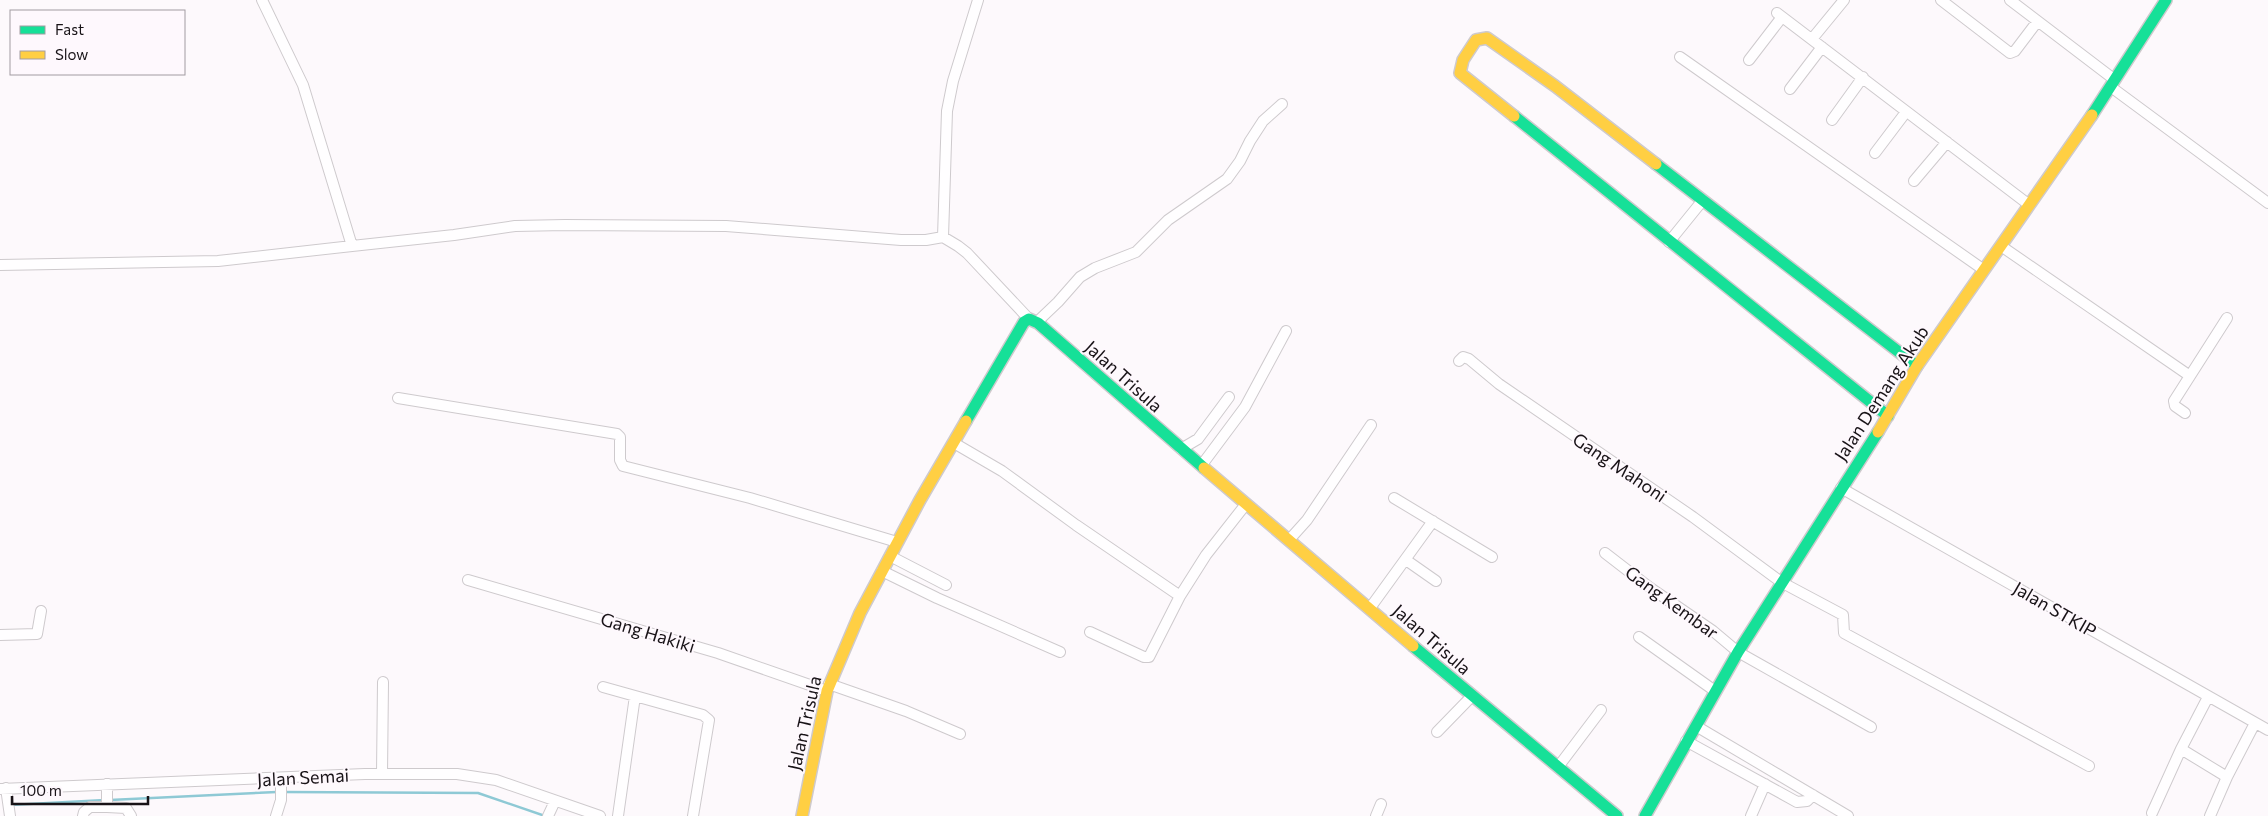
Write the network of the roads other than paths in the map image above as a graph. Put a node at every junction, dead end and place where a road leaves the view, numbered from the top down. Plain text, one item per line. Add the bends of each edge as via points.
1 (262, 0) edge
2 (978, 0) edge
3 (1844, 0) edge
4 (1941, 0) edge
5 (2010, 0) edge
6 (2166, 0) edge
7 (2037, 22) junction
8 (1812, 39) junction
9 (1822, 47) junction
10 (1680, 57) dead end
11 (1749, 60) dead end
12 (1863, 77) junction
13 (2113, 83) junction
14 (1790, 89) dead end
15 (1282, 104) dead end
16 (1906, 112) junction
17 (1832, 120) dead end
18 (1947, 142) junction
19 (1875, 153) dead end
20 (1914, 180) dead end
21 (1703, 200) junction
22 (2268, 203) edge
23 (2028, 204) junction
24 (943, 237) junction
25 (351, 241) junction
26 (1669, 242) junction
27 (2001, 246) junction
28 (0, 265) edge
29 (1984, 270) junction
30 (2227, 318) dead end
31 (1033, 321) junction
32 (1286, 331) dead end
33 (1460, 361) dead end
34 (1917, 366) junction
35 (2190, 376) junction
36 (1229, 397) dead end
37 (398, 398) dead end
38 (2185, 413) dead end
39 (1888, 416) junction
40 (1371, 425) dead end
41 (954, 443) junction
42 (1181, 449) junction
43 (1201, 466) junction
44 (1843, 485) junction
45 (1394, 498) dead end
46 (1246, 504) junction
47 (1432, 521) junction
48 (1288, 540) junction
49 (897, 542) junction
50 (1605, 553) dead end
51 (890, 556) junction
52 (1492, 557) dead end
53 (1406, 560) junction
54 (882, 571) junction
55 (468, 580) dead end
56 (1436, 581) dead end
57 (1781, 582) junction
58 (946, 585) dead end
59 (1180, 596) junction
60 (1370, 608) junction
61 (41, 611) dead end
62 (1090, 632) dead end
63 (0, 636) edge
64 (1639, 636) dead end
65 (1060, 652) dead end
66 (1738, 652) junction
67 (383, 682) dead end
68 (603, 687) dead end
69 (828, 688) junction
70 (1716, 691) junction
71 (635, 696) junction
72 (1472, 696) junction
73 (2208, 698) junction
74 (1601, 710) dead end
75 (2255, 723) junction
76 (1696, 726) junction
77 (1872, 727) dead end
78 (2268, 730) edge
79 (1437, 732) dead end
80 (960, 734) dead end
81 (1686, 741) junction
82 (2181, 750) junction
83 (2089, 766) dead end
84 (1558, 767) junction
85 (382, 774) junction
86 (2227, 777) junction
87 (281, 779) junction
88 (1765, 784) junction
89 (107, 787) junction
90 (5, 791) edge
91 (1813, 795) junction
92 (107, 804) junction
93 (1381, 804) dead end
94 (551, 809) edge
95 (9, 811) edge
96 (2152, 813) dead end
97 (83, 816) edge
98 (131, 816) edge
99 (276, 816) edge
100 (598, 816) edge
101 (618, 816) edge
102 (693, 816) edge
103 (802, 816) edge
104 (1376, 816) edge
105 (1617, 816) edge
106 (1645, 816) edge
107 (1751, 816) edge
108 (1848, 816) edge
109 (2210, 816) edge

1 - 25 street via 303,85
2 - 24 street via 947,111
3 - 8 street
4 - 7 street via 2010,53
5 - 7 street
6 - 13 street, Jalan Demang Akub
7 - 13 street
8 - 9 street
8 - 11 street via 1779,15
9 - 12 street
9 - 14 street
10 - 29 street
12 - 16 street
12 - 17 street
13 - 22 street
13 - 23 street, Jalan Demang Akub
15 - 31 street via 1263,121 1227,179 1168,220 1136,252 1095,268 1080,278 1058,302
16 - 18 street
16 - 19 street
18 - 20 street
18 - 23 street
21 - 26 street
21 - 26 street via 1487,38 1476,40 1461,62 1460,73
21 - 34 street
23 - 27 street, Jalan Demang Akub
24 - 25 street via 901,240 726,226 515,226 454,235
24 - 31 street via 967,253
25 - 28 street via 218,261
26 - 39 street
27 - 29 street, Jalan Demang Akub
27 - 35 street
29 - 34 street, Jalan Demang Akub
30 - 35 street
31 - 41 street, Jalan Trisula via 1023,324
31 - 42 street, Jalan Trisula
32 - 43 street via 1245,407
33 - 57 street, Gang Mahoni via 1463,357 1469,359 1499,384 1693,517
34 - 39 street, Jalan Demang Akub
35 - 38 street via 2174,401 2175,406
36 - 42 street via 1198,439
37 - 49 street via 617,434 620,436 623,466 750,498
39 - 44 street, Jalan Demang Akub
40 - 48 street via 1307,520
41 - 49 street, Jalan Trisula
41 - 59 street via 1002,470
42 - 43 street, Jalan Trisula
43 - 46 street, Jalan Trisula
44 - 57 street, Jalan Demang Akub
44 - 73 street, Jalan STKIP
45 - 47 street
46 - 48 street, Jalan Trisula
46 - 59 street via 1206,555
47 - 52 street
47 - 53 street
48 - 60 street, Jalan Trisula
49 - 51 street, Jalan Trisula
50 - 66 street, Gang Kembar
51 - 54 street, Jalan Trisula
51 - 58 street
53 - 56 street
53 - 60 street
54 - 65 street
54 - 69 street, Jalan Trisula
55 - 69 street, Gang Hakiki
57 - 66 street, Jalan Demang Akub
57 - 83 street, Gang Mahoni via 1843,615 1844,633
59 - 62 street via 1149,657
60 - 72 street, Jalan Trisula
61 - 63 street via 37,634
64 - 70 street
66 - 70 street, Jalan Demang Akub
66 - 77 street, Gang Kembar
67 - 85 street
68 - 71 street
69 - 80 street, Gang Hakiki via 906,711
69 - 103 street, Jalan Trisula
70 - 76 street, Jalan Demang Akub
71 - 101 street
71 - 102 street via 703,715 709,720
72 - 79 street
72 - 84 street, Jalan Trisula
73 - 75 street, Jalan STKIP
73 - 82 street
74 - 84 street
75 - 78 street, Jalan STKIP
75 - 86 street
76 - 81 street, Jalan Demang Akub
76 - 91 street
81 - 88 street
81 - 106 street, Jalan Demang Akub
82 - 86 street
82 - 96 street
84 - 105 street, Jalan Trisula
85 - 87 street, Jalan Semai
85 - 94 street, Jalan Semai via 473,775 496,780
86 - 109 street
87 - 89 street, Jalan Semai
87 - 99 street via 281,800
88 - 91 street via 1797,802 1807,801
88 - 107 street
89 - 90 street, Jalan Semai
89 - 92 street
90 - 95 street
91 - 108 street
92 - 97 street via 86,809
92 - 98 street via 126,808
93 - 104 street
94 - 100 street, Jalan Semai

